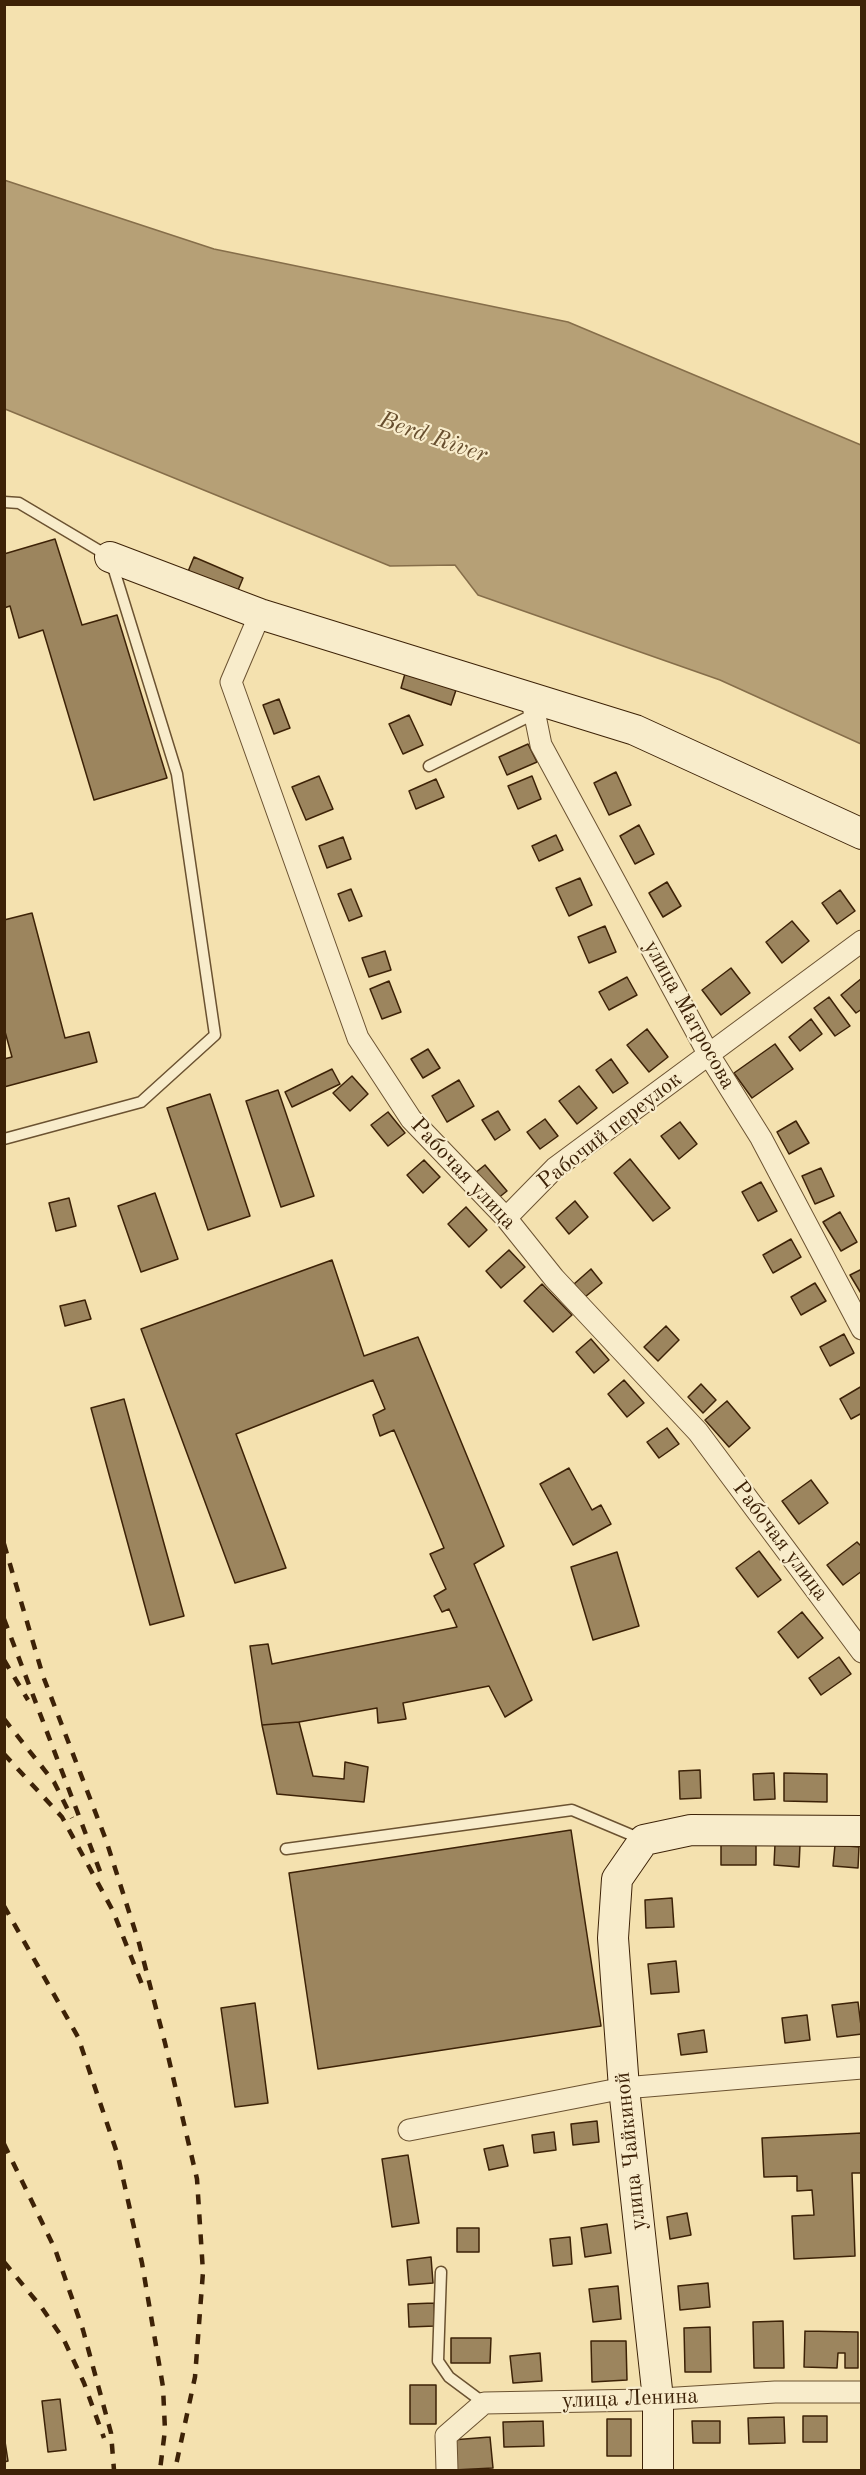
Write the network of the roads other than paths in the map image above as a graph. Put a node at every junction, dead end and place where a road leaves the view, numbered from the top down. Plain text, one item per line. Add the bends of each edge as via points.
1 (4, 501) edge
2 (110, 557) junction
3 (260, 614) junction
4 (532, 705) junction
5 (429, 766) dead end
6 (861, 834) edge
7 (859, 946) edge
8 (709, 1055) junction
9 (4, 1139) edge
10 (506, 1218) junction
11 (861, 1329) edge
12 (861, 1652) edge
13 (861, 1831) edge
14 (644, 1840) junction
15 (286, 1849) dead end
16 (861, 2068) edge
17 (624, 2088) junction
18 (410, 2130) dead end
19 (441, 2272) dead end
20 (861, 2392) edge
21 (658, 2399) junction
22 (484, 2403) junction
23 (447, 2470) edge
24 (658, 2470) edge

1 - 2 lane via 19,503
2 - 3 street
2 - 9 lane via 177,774 215,1035 141,1102
3 - 4 street
3 - 10 street, Рабочая улица via 231,682 358,1038 411,1119
4 - 5 lane
4 - 6 street via 635,730
4 - 8 street, улица Матросова via 541,746
7 - 8 street, Рабочий переулок
8 - 10 street, Рабочий переулок via 555,1168
8 - 11 street, улица Матросова via 761,1138
10 - 12 street, Рабочая улица via 554,1278 698,1432
13 - 14 street via 691,1830
14 - 15 lane via 572,1809
14 - 17 street, улица Чайкиной via 617,1879 613,1938
16 - 17 street
17 - 18 street
17 - 21 street, улица Чайкиной
19 - 22 lane via 438,2361 449,2377
20 - 21 street, улица Ленина
21 - 22 street, улица Ленина
21 - 24 street, улица Чайкиной
22 - 23 street via 446,2436

